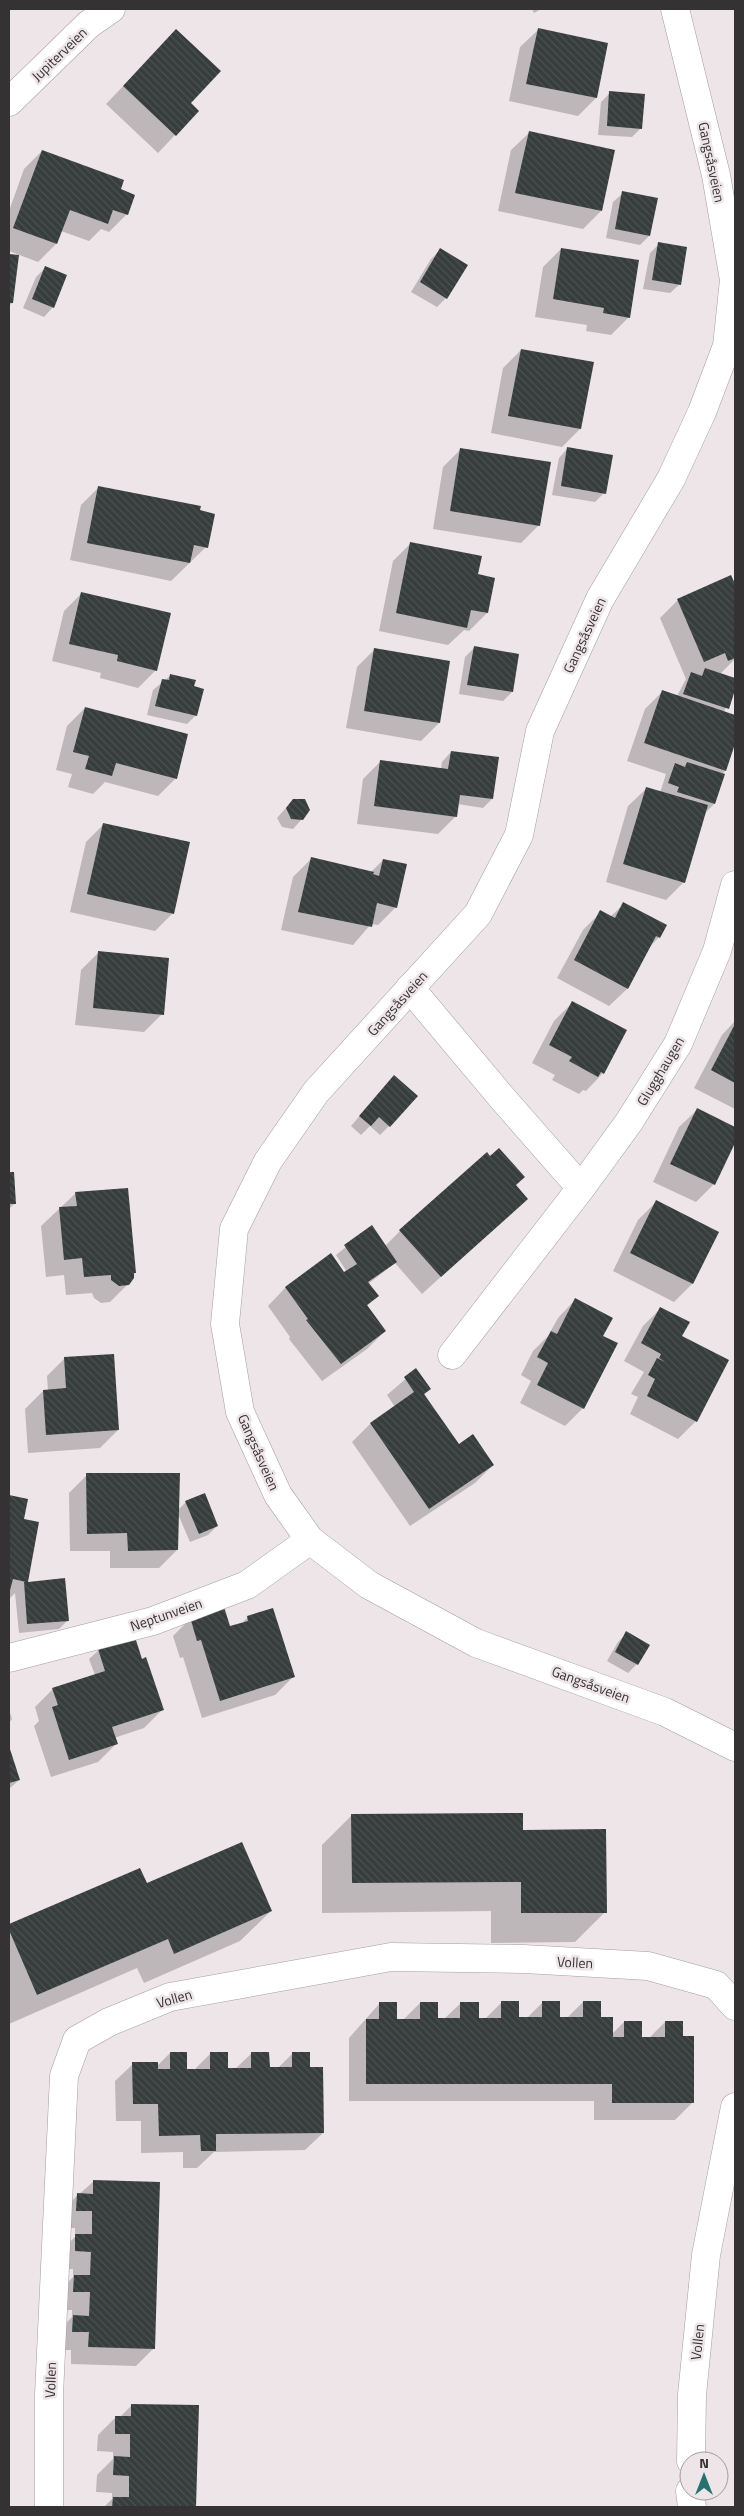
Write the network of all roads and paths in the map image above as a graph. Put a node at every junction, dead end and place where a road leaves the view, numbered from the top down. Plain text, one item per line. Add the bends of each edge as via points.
1 (111, 9) edge
2 (675, 9) edge
3 (9, 102) edge
4 (735, 280) edge
5 (735, 885) edge
6 (410, 988) junction
7 (581, 1188) junction
8 (452, 1355) dead end
9 (310, 1540) junction
10 (9, 1658) edge
11 (735, 1747) edge
12 (735, 2006) edge
13 (735, 2107) edge
14 (691, 2451) edge
15 (49, 2507) edge

1 - 3 street, Jupiterveien via 89,24
2 - 4 street, Gangsåsveien via 716,175
4 - 6 street, Gangsåsveien via 727,346 702,412 671,479 600,599 540,731 519,835 478,914
5 - 7 street, Glugghaugen via 717,951 678,1044 629,1122
6 - 7 street
6 - 9 street, Gangsåsveien via 316,1092 268,1161 234,1229 225,1324 240,1412 278,1495
7 - 8 street, Glugghaugen
9 - 10 street, Neptunveien via 247,1585 153,1621
9 - 11 street, Gangsåsveien via 369,1585 476,1643 665,1712
12 - 15 street, Vollen via 716,1985 648,1966 524,1959 390,1957 170,1997 109,2022 77,2040 63,2085 49,2395
13 - 14 street, Vollen via 706,2255 692,2395

